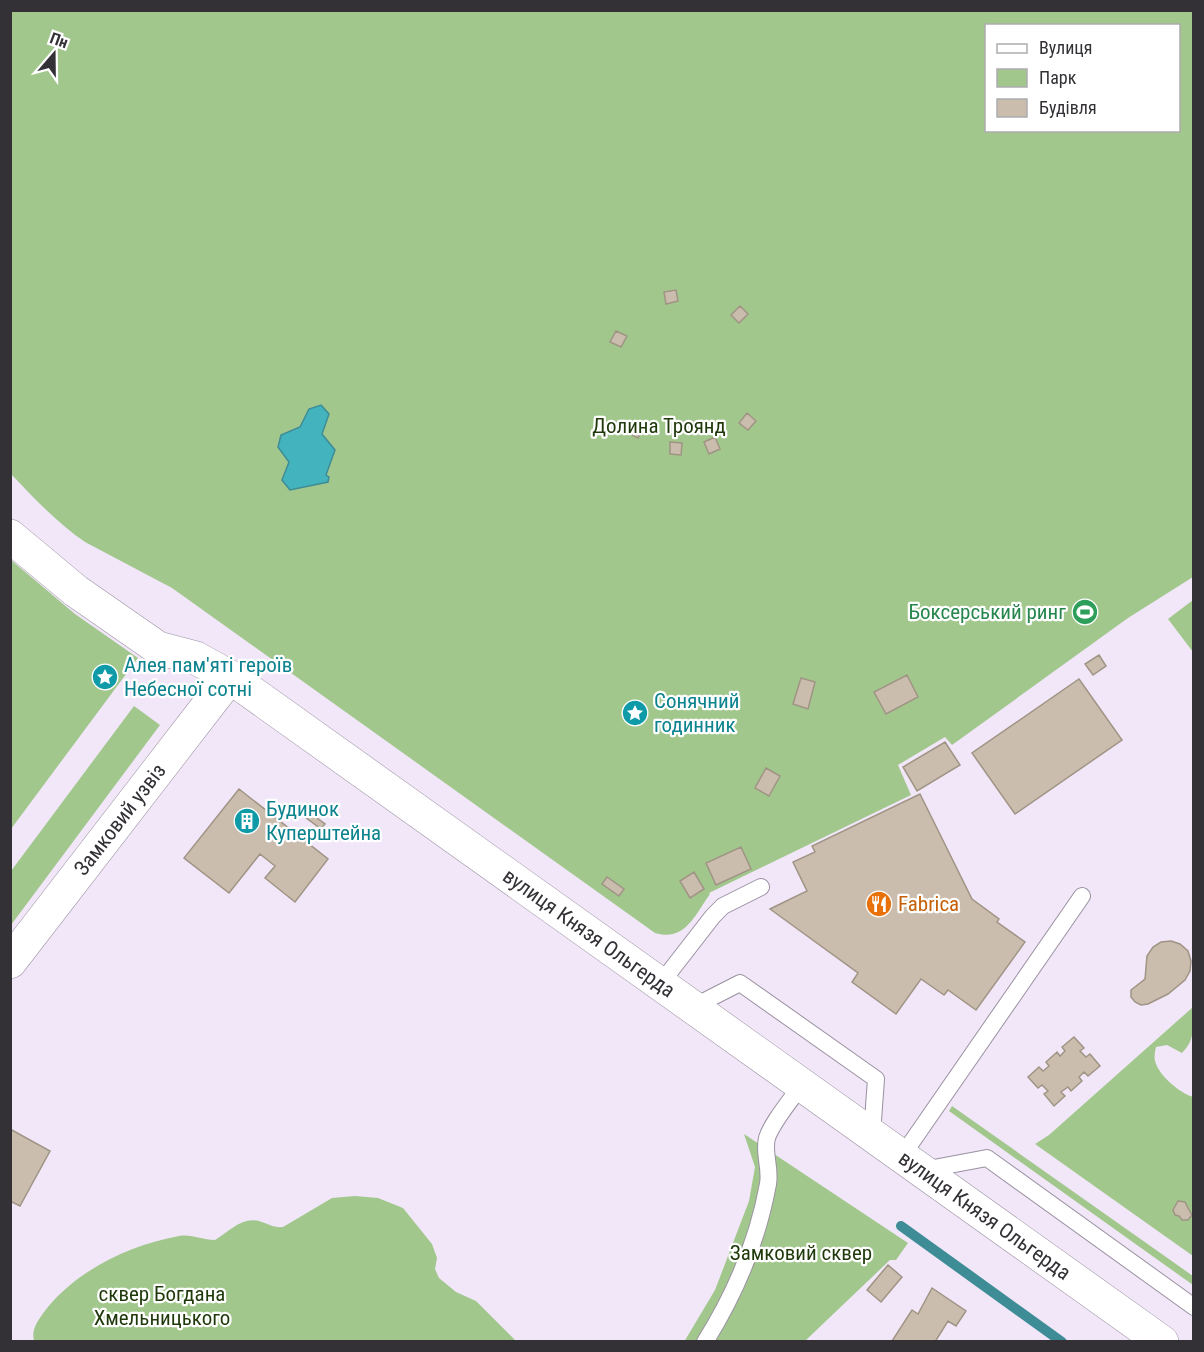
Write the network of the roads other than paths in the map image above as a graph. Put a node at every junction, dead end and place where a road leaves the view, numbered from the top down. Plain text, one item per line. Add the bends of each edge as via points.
1 (10, 536) edge
2 (230, 677) junction
3 (761, 887) dead end
4 (1082, 896) dead end
5 (10, 962) edge
6 (661, 983) junction
7 (693, 1006) junction
8 (802, 1084) junction
9 (872, 1134) junction
10 (912, 1163) junction
11 (1194, 1307) edge
12 (705, 1341) edge
13 (1162, 1341) edge

1 - 2 main road, вулиця Князя Ольгерда via 76,591 158,648 196,658
2 - 5 main road, Замковий узвіз
2 - 6 main road, вулиця Князя Ольгерда
3 - 6 lane via 723,906
4 - 10 lane
6 - 7 main road, вулиця Князя Ольгерда
7 - 8 main road, вулиця Князя Ольгерда
7 - 9 lane via 740,982 876,1079
8 - 9 main road, вулиця Князя Ольгерда
8 - 12 lane via 767,1136 770,1175 764,1206 738,1278
9 - 10 main road, вулиця Князя Ольгерда
10 - 11 lane via 987,1158
10 - 13 main road, вулиця Князя Ольгерда

